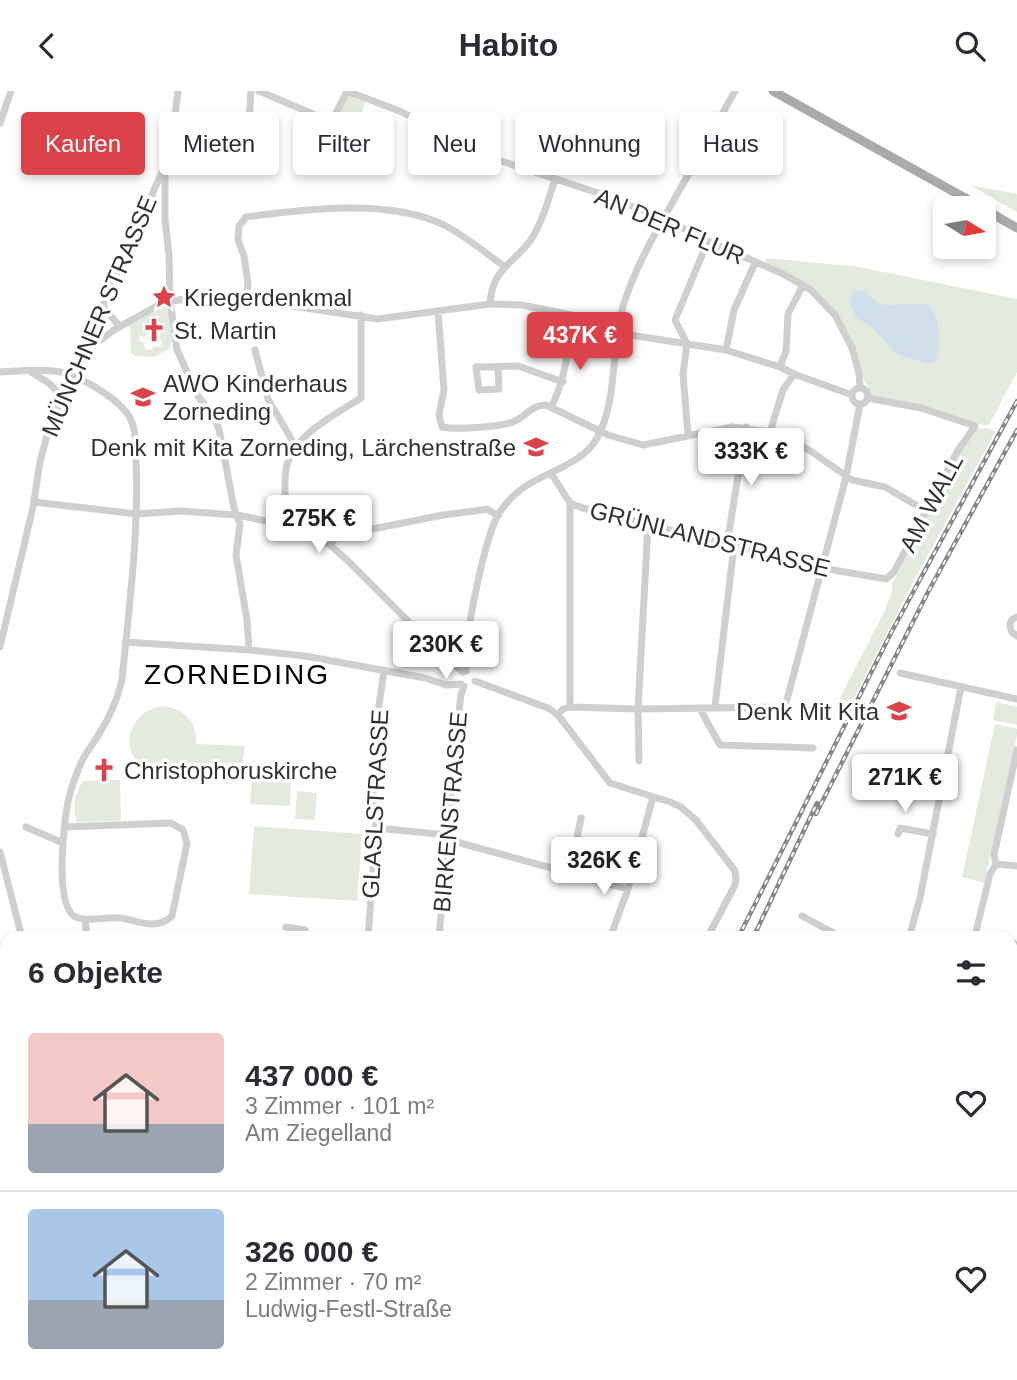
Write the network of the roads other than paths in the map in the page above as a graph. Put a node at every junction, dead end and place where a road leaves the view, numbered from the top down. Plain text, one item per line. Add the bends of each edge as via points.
1 (11, 91) edge
2 (178, 91) edge
3 (251, 91) edge
4 (259, 91) edge
5 (773, 91) edge
6 (732, 93) edge
7 (175, 112) edge
8 (250, 112) edge
9 (0, 123) edge
10 (161, 175) edge
11 (164, 175) edge
12 (555, 180) junction
13 (961, 196) edge
14 (996, 216) edge
15 (663, 218) junction
16 (1017, 228) edge
17 (708, 241) junction
18 (755, 263) junction
19 (504, 266) junction
20 (803, 285) junction
21 (246, 298) junction
22 (170, 300) junction
23 (489, 304) junction
24 (102, 306) junction
25 (438, 311) junction
26 (361, 315) junction
27 (571, 315) junction
28 (120, 327) junction
29 (616, 332) junction
30 (687, 344) junction
31 (255, 350) dead end
32 (726, 350) junction
33 (80, 355) junction
34 (498, 367) dead end
35 (780, 367) junction
36 (29, 371) junction
37 (0, 372) edge
38 (794, 375) junction
39 (70, 376) junction
40 (563, 382) junction
41 (860, 388) junction
42 (852, 395) junction
43 (62, 396) junction
44 (867, 398) junction
45 (860, 404) junction
46 (552, 406) junction
47 (746, 427) junction
48 (600, 431) junction
49 (770, 432) junction
50 (688, 435) junction
51 (296, 447) junction
52 (551, 473) junction
53 (846, 477) junction
54 (34, 502) junction
55 (570, 503) junction
56 (926, 511) junction
57 (137, 514) junction
58 (237, 515) junction
59 (498, 516) junction
60 (649, 525) junction
61 (286, 526) junction
62 (330, 545) junction
63 (730, 545) junction
64 (822, 568) junction
65 (887, 579) joint
66 (1017, 617) edge
67 (1017, 636) edge
68 (125, 642) junction
69 (0, 647) edge
70 (465, 649) junction
71 (250, 650) junction
72 (443, 656) junction
73 (384, 671) junction
74 (464, 671) junction
75 (900, 673) dead end
76 (475, 681) junction
77 (463, 685) junction
78 (961, 687) junction
79 (1017, 699) edge
80 (715, 706) junction
81 (570, 707) junction
82 (638, 709) junction
83 (700, 709) junction
84 (558, 715) junction
85 (813, 748) dead end
86 (1017, 750) edge
87 (639, 761) dead end
88 (1013, 787) edge
89 (653, 797) junction
90 (581, 818) dead end
91 (65, 827) junction
92 (26, 828) dead end
93 (376, 828) junction
94 (898, 834) dead end
95 (933, 834) junction
96 (448, 835) junction
97 (63, 843) junction
98 (0, 852) edge
99 (996, 865) junction
100 (1017, 866) edge
101 (570, 874) junction
102 (628, 889) junction
103 (802, 916) dead end
104 (85, 920) junction
105 (286, 927) dead end
106 (20, 931) edge
107 (86, 931) edge
108 (305, 931) edge
109 (369, 931) edge
110 (440, 931) edge
111 (613, 931) edge
112 (711, 931) edge
113 (830, 931) edge
114 (911, 931) edge
115 (976, 931) edge

1 - 9 street
2 - 7 street, MÜNCHNER STRASSE
3 - 8 street
4 - 12 street, AN DER FLUR via 327,120 334,117 347,91 402,112 480,154
5 - 13 main road
6 - 15 street
10 - 24 street, MÜNCHNER STRASSE
11 - 22 street
12 - 15 street, AN DER FLUR
12 - 19 street via 530,241
14 - 16 main road
15 - 17 street, AN DER FLUR
15 - 29 street via 630,286
17 - 18 street, AN DER FLUR
17 - 30 street via 675,320
18 - 20 street, AN DER FLUR
18 - 32 street via 734,310
19 - 21 street via 448,227 425,218 362,209 246,217 239,226 238,240 244,256
19 - 23 street
20 - 35 street via 788,314 786,351
20 - 41 street, AN DER FLUR via 835,316 852,348
21 - 22 street via 213,294
21 - 26 street
22 - 28 street
22 - 58 street via 179,357 219,429
23 - 25 street
23 - 27 street
24 - 28 street
24 - 33 street, MÜNCHNER STRASSE
25 - 26 street via 378,319
25 - 46 street via 442,427 514,422 538,405
26 - 51 street via 361,397 318,425
27 - 29 street
27 - 40 street
28 - 33 street
29 - 30 street
29 - 48 street
30 - 32 street
30 - 50 street via 683,374
31 - 51 street via 268,399
32 - 35 street
33 - 39 street, MÜNCHNER STRASSE
34 - 40 street via 518,366
35 - 38 street
36 - 37 street
36 - 39 street
36 - 43 street
38 - 42 street
38 - 49 street via 783,390
39 - 43 street, MÜNCHNER STRASSE
39 - 57 street via 109,396 130,418 135,436
40 - 46 street
41 - 42 street
41 - 44 street
42 - 45 street
43 - 54 street, MÜNCHNER STRASSE via 45,443
44 - 45 street
44 - 56 street, AM WALL via 921,408 975,426
45 - 53 street
46 - 48 street
47 - 49 street
47 - 50 street
47 - 63 street
48 - 50 street via 643,445
48 - 52 street via 586,451
49 - 53 street via 809,450
51 - 61 street via 286,468
52 - 55 street, GRÜNLANDSTRASSE
52 - 59 street via 516,494
53 - 56 street via 885,487
53 - 64 street
54 - 57 street
54 - 69 street, MÜNCHNER STRASSE
55 - 60 street, GRÜNLANDSTRASSE
55 - 81 street
56 - 65 street, AM WALL
57 - 58 street
57 - 68 street
58 - 61 street
58 - 71 street via 236,555
59 - 62 street via 487,509 443,515 337,536
59 - 70 street via 489,537
60 - 63 street, GRÜNLANDSTRASSE
60 - 82 street
61 - 62 street
62 - 72 street
63 - 64 street, GRÜNLANDSTRASSE
63 - 80 street
64 - 65 street, GRÜNLANDSTRASSE
64 - 80 street via 785,707
66 - 67 street via 1010,625
68 - 71 street
68 - 91 street via 116,703 82,760 69,796
70 - 72 street
70 - 74 street
71 - 73 street
72 - 74 street
73 - 77 street
73 - 93 street, GLASLSTRASSE via 375,732
74 - 76 street via 474,673
74 - 77 street
75 - 78 street
76 - 77 street via 470,687
76 - 84 street via 541,704
77 - 96 street, BIRKENSTRASSE
78 - 79 street
78 - 95 street
80 - 83 street
81 - 82 street
81 - 84 street
82 - 83 street
82 - 87 street
83 - 85 street via 720,745
84 - 89 street via 610,783
86 - 88 street
88 - 99 street via 994,855
89 - 102 street
89 - 112 street via 681,807 696,820 735,871 735,885
90 - 101 street
91 - 97 street
91 - 104 street via 171,823 183,831 187,843 172,916 165,923 108,916
92 - 97 street
93 - 96 street
93 - 109 street, GLASLSTRASSE
94 - 95 street via 900,828
95 - 114 street
96 - 101 street via 460,843
96 - 110 street, BIRKENSTRASSE
97 - 104 street via 65,906
98 - 106 street
99 - 100 street
99 - 115 street
101 - 102 street
102 - 111 street
103 - 113 street
104 - 107 street
105 - 108 street

